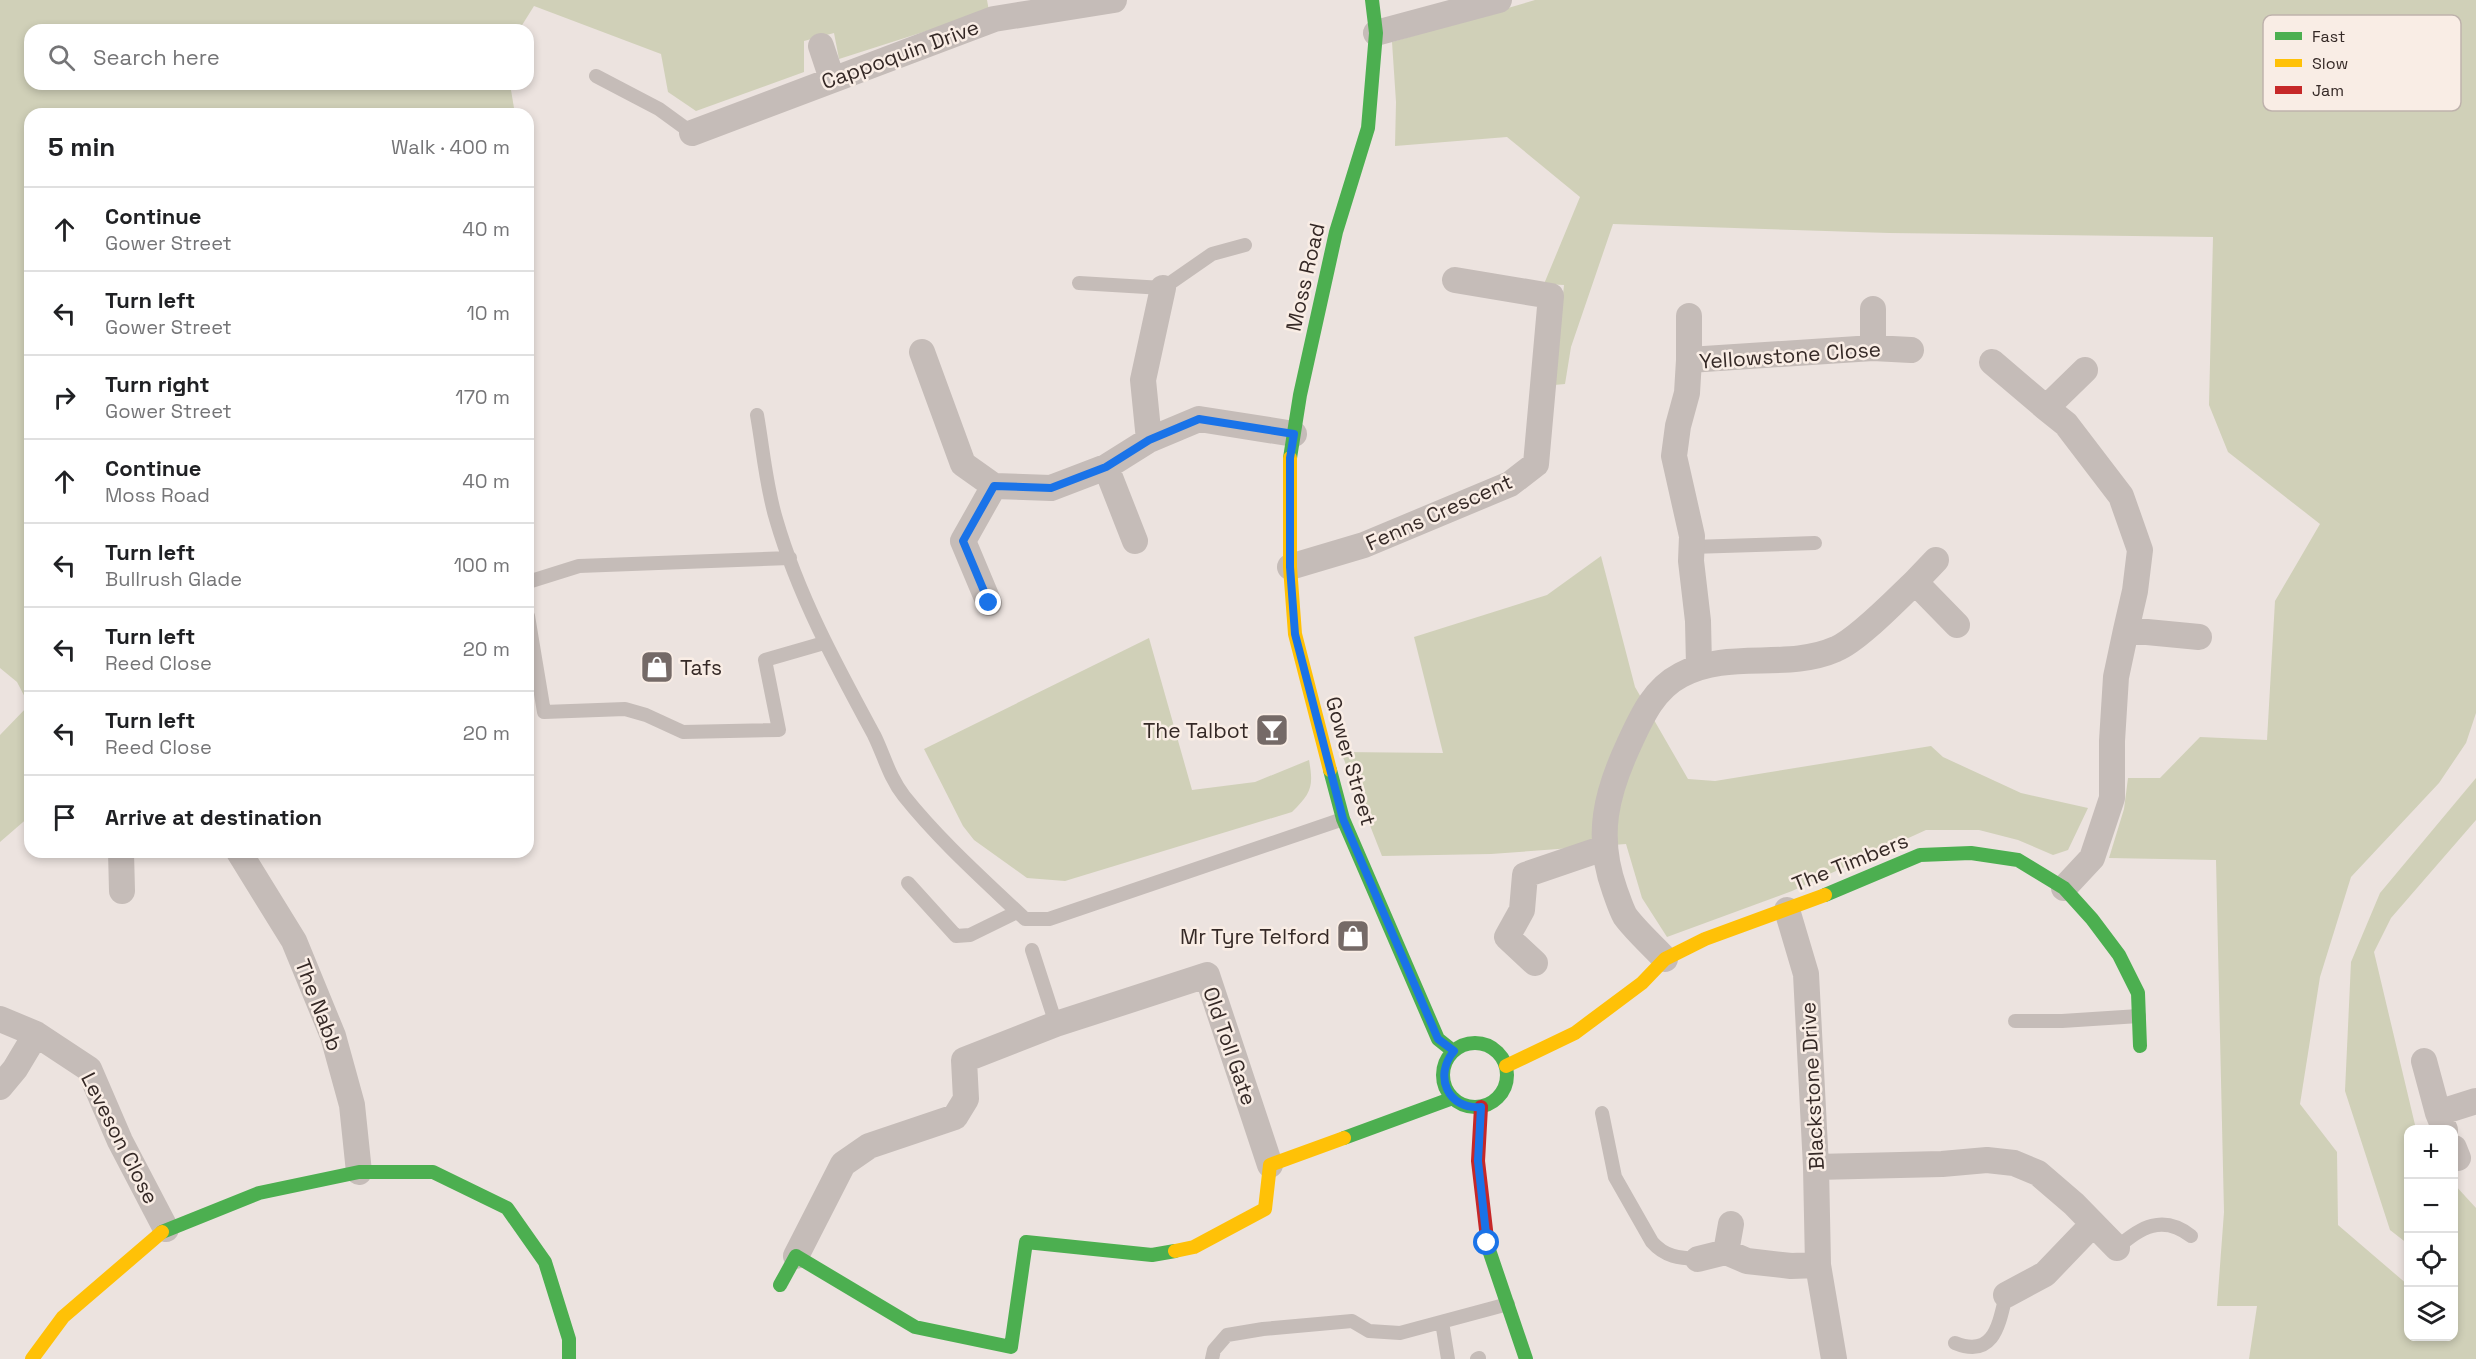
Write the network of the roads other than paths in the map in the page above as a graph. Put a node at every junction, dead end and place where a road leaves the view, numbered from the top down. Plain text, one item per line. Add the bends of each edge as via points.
1 (1114, 0) edge
2 (1372, 0) edge
3 (1499, 0) edge
4 (1376, 33) junction
5 (821, 46) dead end
6 (596, 76) dead end
7 (832, 79) junction
8 (692, 133) joint
9 (1245, 245) dead end
10 (1455, 280) dead end
11 (1079, 284) dead end
12 (1163, 288) junction
13 (1873, 309) dead end
14 (1689, 316) dead end
15 (1873, 348) junction
16 (1911, 350) dead end
17 (922, 352) dead end
18 (1689, 360) junction
19 (1992, 362) dead end
20 (2085, 370) dead end
21 (2046, 408) junction
22 (757, 415) dead end
23 (1294, 434) junction
24 (1149, 440) junction
25 (1106, 467) junction
26 (994, 486) junction
27 (1135, 541) dead end
28 (1815, 543) dead end
29 (1691, 547) junction
30 (790, 558) junction
31 (1935, 560) dead end
32 (1290, 567) junction
33 (534, 580) edge
34 (1916, 582) junction
35 (989, 603) dead end
36 (1957, 625) dead end
37 (2126, 630) junction
38 (2199, 637) dead end
39 (824, 642) junction
40 (534, 652) edge
41 (1699, 666) junction
42 (1343, 819) junction
43 (1604, 848) junction
44 (121, 858) edge
45 (243, 858) edge
46 (908, 883) dead end
47 (2064, 888) junction
48 (122, 891) dead end
49 (1787, 910) junction
50 (1017, 912) junction
51 (1032, 950) dead end
52 (1665, 959) junction
53 (1535, 963) dead end
54 (2139, 1016) junction
55 (0, 1019) edge
56 (2015, 1021) dead end
57 (1056, 1024) junction
58 (36, 1034) junction
59 (2140, 1046) dead end
60 (1454, 1051) junction
61 (2424, 1061) dead end
62 (1506, 1066) junction
63 (0, 1087) edge
64 (1453, 1098) junction
65 (2476, 1101) edge
66 (1481, 1107) junction
67 (1602, 1113) dead end
68 (2442, 1121) edge
69 (1270, 1165) junction
70 (1816, 1167) junction
71 (359, 1172) junction
72 (1731, 1224) dead end
73 (2093, 1224) junction
74 (165, 1229) junction
75 (2191, 1236) dead end
76 (2117, 1248) joint
77 (1726, 1252) junction
78 (796, 1256) junction
79 (1698, 1259) joint
80 (1818, 1265) junction
81 (780, 1286) dead end
82 (2006, 1295) joint
83 (1508, 1304) junction
84 (1442, 1322) junction
85 (1955, 1343) dead end
86 (32, 1359) edge
87 (569, 1359) edge
88 (1212, 1359) edge
89 (1448, 1359) edge
90 (1526, 1359) edge
91 (1834, 1359) edge

1 - 7 street, Cappoquin Drive via 994,19
2 - 4 street, Moss Road
3 - 4 street
4 - 23 street, Moss Road via 1368,128 1336,232
5 - 7 street
6 - 8 lane via 644,100
7 - 8 street, Cappoquin Drive
9 - 12 lane via 1212,254
10 - 32 street, Fenns Crescent via 1551,296 1536,464 1510,483 1374,541
11 - 12 lane
12 - 24 street via 1143,380
13 - 15 street
14 - 18 street
15 - 16 street, Yellowstone Close
15 - 18 street, Yellowstone Close
17 - 26 street via 963,464
18 - 29 street, Yellowstone Close via 1687,393 1674,456 1692,536
19 - 21 street
20 - 21 street
21 - 37 street via 2066,424 2121,496 2140,550
22 - 30 lane via 775,517
23 - 24 street via 1199,419
23 - 32 street, Moss Road via 1290,458
24 - 25 street
25 - 26 street via 1051,488
25 - 27 street
26 - 35 street via 963,541
28 - 29 lane
29 - 41 street, Yellowstone Close
30 - 33 lane via 579,566
30 - 39 lane
31 - 34 street
32 - 42 street, Gower Street via 1295,634
34 - 36 street
34 - 41 street via 1838,649 1782,662
37 - 38 street
37 - 47 street via 2116,677 2112,798 2092,858
39 - 40 lane via 765,660 779,730 683,732 625,709 544,712
39 - 50 lane via 903,795 946,846
41 - 43 street via 1661,689 1641,718 1609,796
42 - 50 lane via 1049,920 1025,920
42 - 60 street, Gower Street via 1438,1039
43 - 52 street via 1624,915
43 - 53 street via 1525,875 1522,910 1507,937
44 - 48 street
45 - 71 street, The Nabb via 294,941 333,1036 352,1105
46 - 50 lane via 957,936 970,935
47 - 49 street, The Timbers via 2018,860 1971,853 1920,855
47 - 54 street, The Timbers via 2119,955 2138,993
49 - 52 street, The Timbers via 1705,939
49 - 70 street, Blackstone Drive via 1806,974
51 - 57 lane
52 - 62 street, The Timbers via 1642,983 1575,1033
54 - 56 lane
54 - 59 street, The Timbers
55 - 58 street, Leveson Close
57 - 69 street, Old Toll Gate via 1207,975
57 - 78 street, Old Toll Gate via 964,1060 966,1099 955,1117 868,1146 843,1164
58 - 63 street
58 - 74 street, Leveson Close via 89,1069
60 - 62 street via 1478,1043 1500,1054
60 - 64 street via 1443,1071
61 - 68 street
62 - 66 street via 1508,1077 1501,1095
64 - 66 street via 1463,1105
64 - 69 street
65 - 68 street
66 - 83 street via 1478,1161 1487,1243
67 - 79 lane via 1615,1177 1652,1242 1674,1257
69 - 78 street, Old Toll Gate via 1265,1209 1194,1247 1152,1256 1026,1242 1011,1347 915,1327
70 - 73 street via 1987,1160 2014,1164 2038,1173
70 - 80 street, Blackstone Drive
71 - 74 street via 259,1193
71 - 87 street via 433,1172 507,1208 545,1262 569,1339
72 - 77 street
73 - 76 street
73 - 82 street via 2044,1274
74 - 86 street via 63,1317
75 - 76 lane via 2168,1225 2143,1227
77 - 79 street
77 - 80 street via 1748,1261
78 - 81 street, Old Toll Gate
80 - 91 street, Blackstone Drive
82 - 85 lane via 1998,1328 1989,1343 1967,1350
83 - 84 lane
83 - 90 street
84 - 88 lane via 1400,1334 1369,1331 1352,1321 1263,1329 1227,1335 1214,1350
84 - 89 lane

